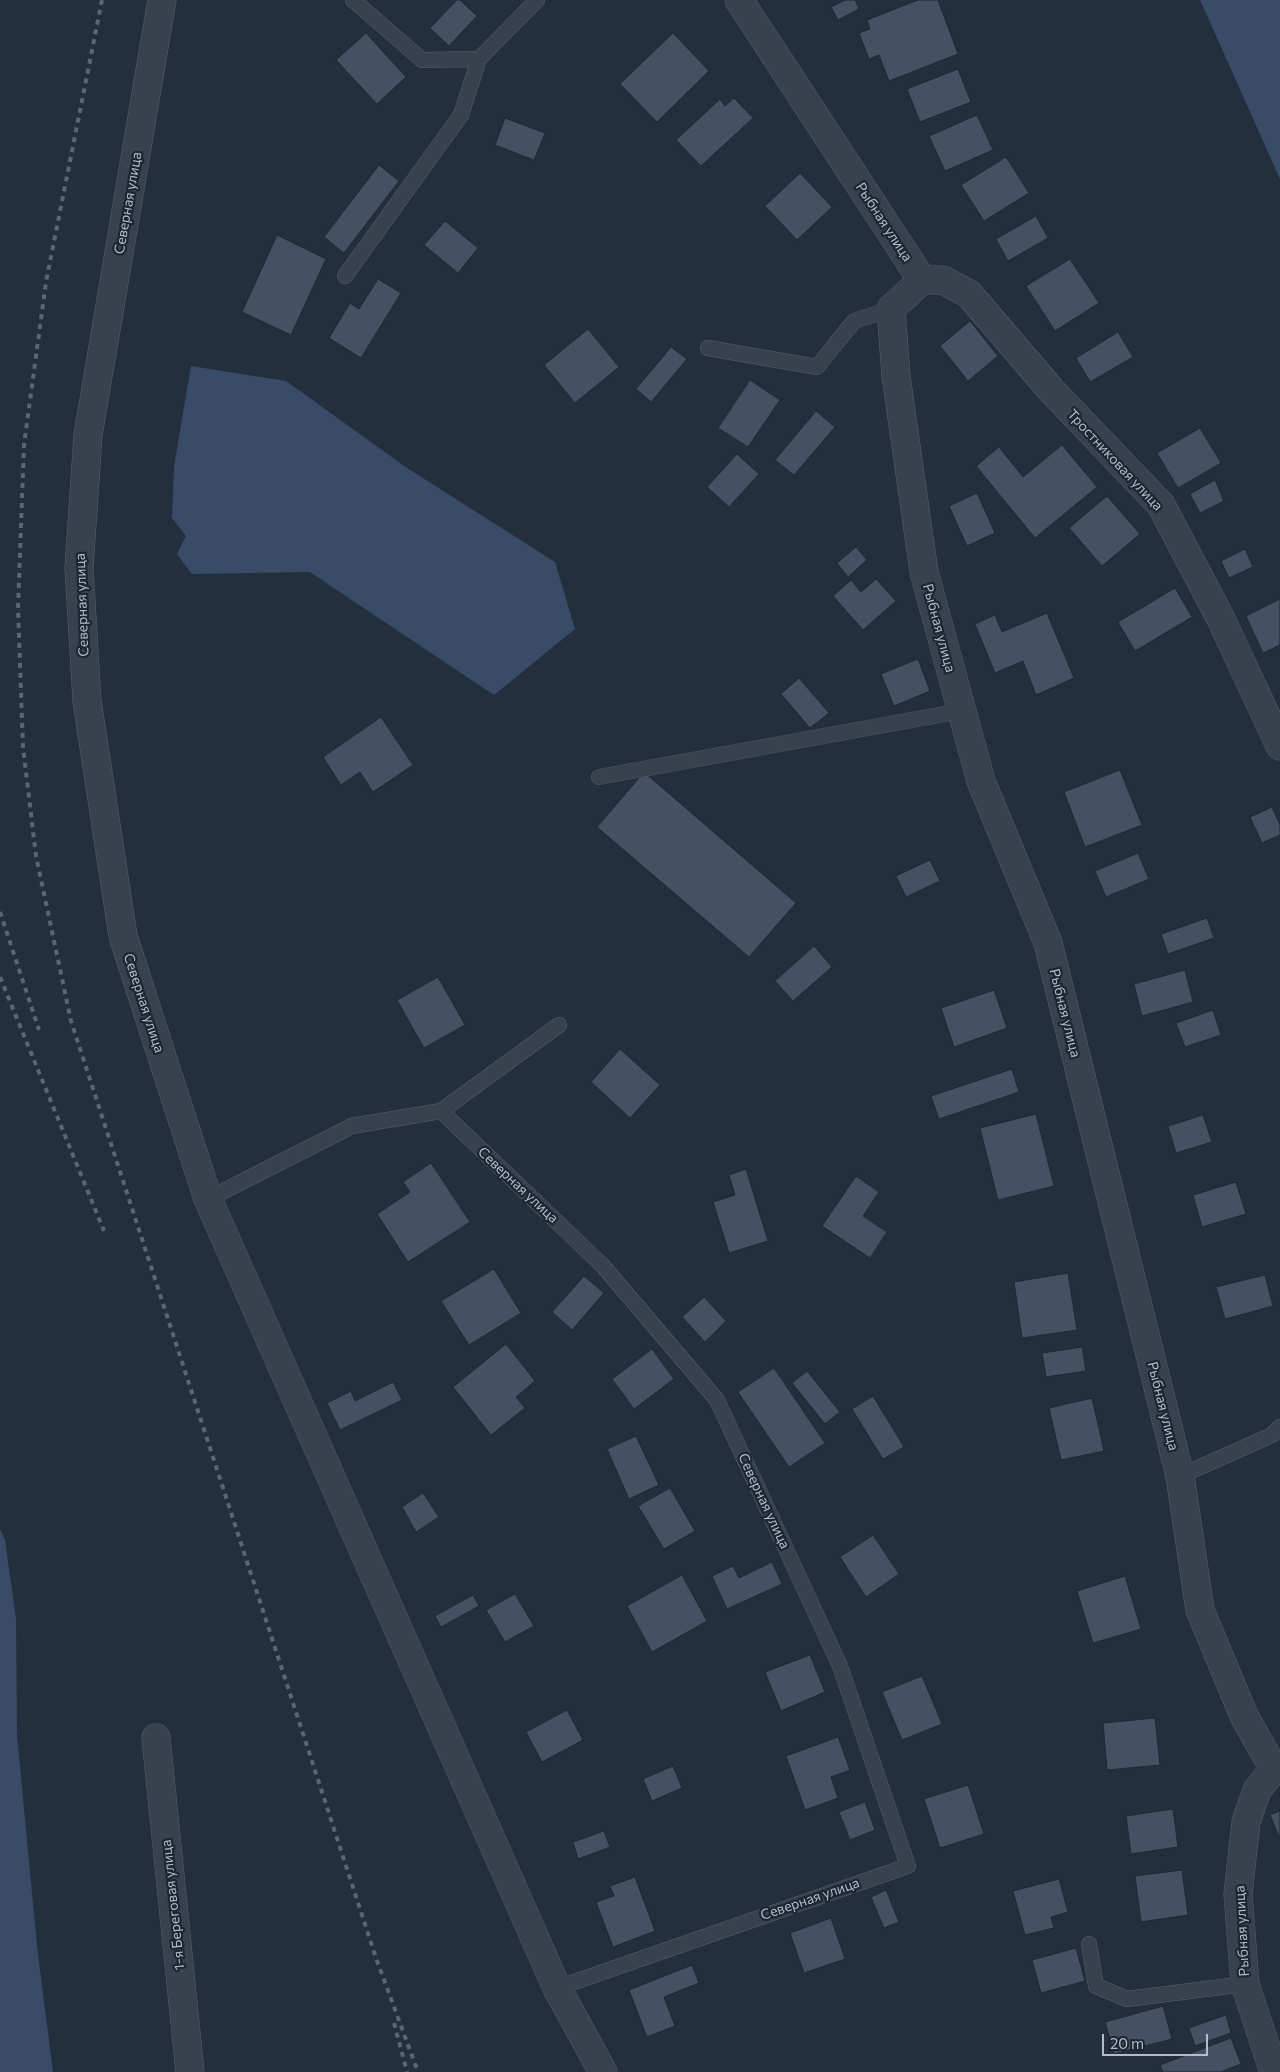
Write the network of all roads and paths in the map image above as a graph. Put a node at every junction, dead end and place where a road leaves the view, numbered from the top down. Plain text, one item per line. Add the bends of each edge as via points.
1 (162, 0) edge
2 (353, 0) edge
3 (537, 0) edge
4 (739, 0) edge
5 (480, 59) junction
6 (345, 276) dead end
7 (922, 280) junction
8 (891, 309) junction
9 (708, 348) dead end
10 (961, 711) junction
11 (1280, 746) edge
12 (599, 777) dead end
13 (559, 1025) dead end
14 (441, 1111) junction
15 (208, 1199) junction
16 (1280, 1427) edge
17 (1180, 1476) junction
18 (156, 1738) dead end
19 (1277, 1770) edge
20 (1089, 1944) dead end
21 (1245, 1984) junction
22 (557, 1988) junction
23 (190, 2072) edge
24 (603, 2072) edge
25 (1274, 2072) edge

1 - 15 street, Северная улица via 88,435 79,568 87,701 122,936
2 - 5 lane via 422,60
3 - 5 lane
4 - 7 street, Рыбная улица
5 - 6 lane via 461,115
7 - 8 street
7 - 11 street, Тростниковая улица via 943,280 969,294 1052,391 1161,506 1221,619
8 - 9 lane via 854,321 816,367
8 - 10 street, Рыбная улица via 896,376 924,572
10 - 12 lane
10 - 17 street, Рыбная улица via 981,781 1048,943
13 - 14 lane
14 - 15 lane via 352,1126
14 - 22 lane, Северная улица via 603,1266 717,1400 840,1666 908,1866
15 - 22 street, Северная улица
16 - 17 lane via 1272,1435
17 - 19 street, Рыбная улица via 1200,1610 1244,1716
18 - 23 street, 1-я Береговая улица
19 - 21 street, Рыбная улица via 1257,1790 1246,1822 1238,1894
20 - 21 lane via 1096,1986 1127,1999
21 - 25 street, Рыбная улица
22 - 24 street, Северная улица

